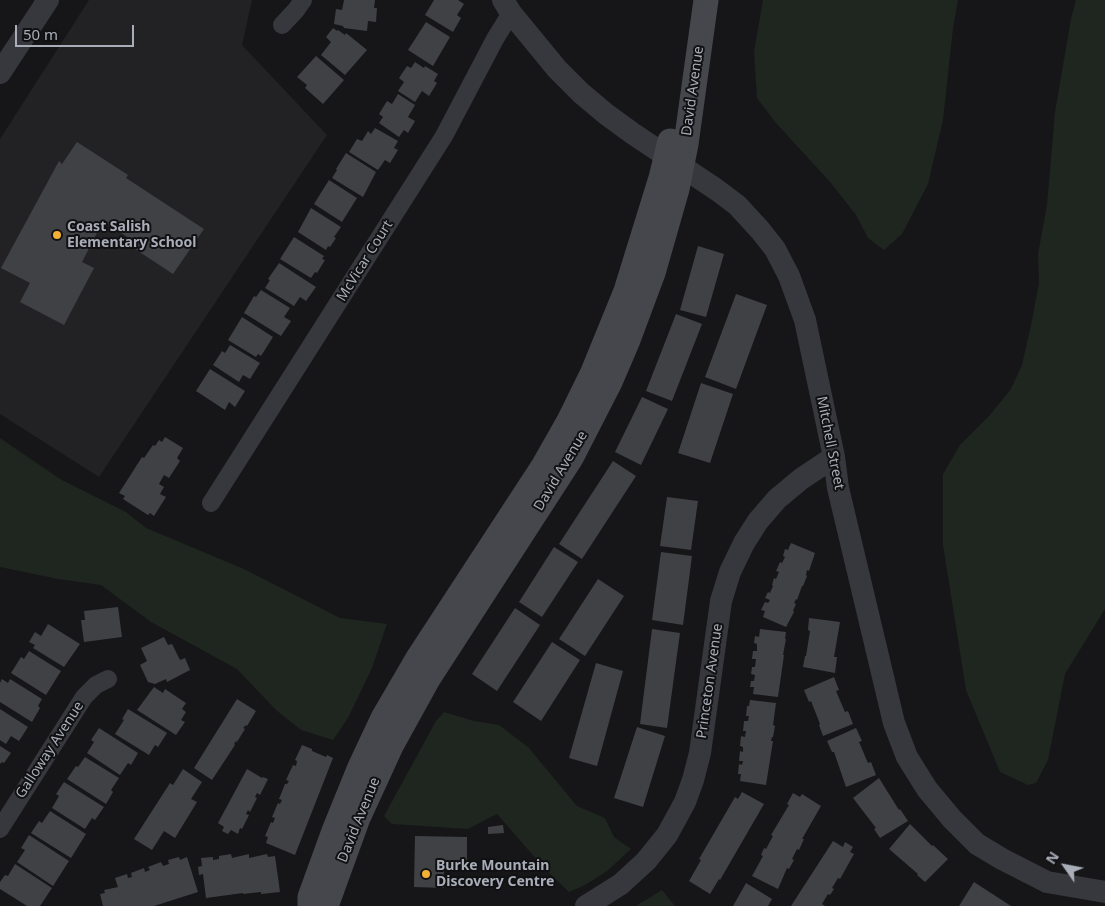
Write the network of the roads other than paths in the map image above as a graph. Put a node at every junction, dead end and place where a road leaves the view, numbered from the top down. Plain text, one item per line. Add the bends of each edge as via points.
1 (48, 0) edge
2 (303, 0) edge
3 (690, 0) edge
4 (706, 0) edge
5 (507, 7) edge
6 (282, 25) dead end
7 (0, 73) edge
8 (674, 162) junction
9 (834, 457) junction
10 (211, 503) dead end
11 (108, 679) dead end
12 (0, 829) edge
13 (1105, 892) edge
14 (310, 906) edge
15 (326, 906) edge
16 (586, 906) edge

1 - 7 street
2 - 6 street
3 - 8 main road, David Avenue
4 - 8 main road, David Avenue
5 - 8 street, Mitchell Street via 557,69 581,93
5 - 10 street, McVicar Court via 495,39 444,136
8 - 9 street, Mitchell Street via 737,205 775,249 805,320
8 - 14 main road, David Avenue via 593,372 544,465 418,658 384,718 334,831 310,897
8 - 15 main road, David Avenue via 671,212 653,274 610,382 571,458 428,679 391,746 358,818
9 - 13 street, Mitchell Street via 838,488 894,724 907,757 927,789 978,844 1047,882
9 - 16 street, Princeton Avenue via 777,499 744,543 721,601 700,753 685,802 667,835 646,861 620,884
11 - 12 street, Galloway Avenue via 84,697

